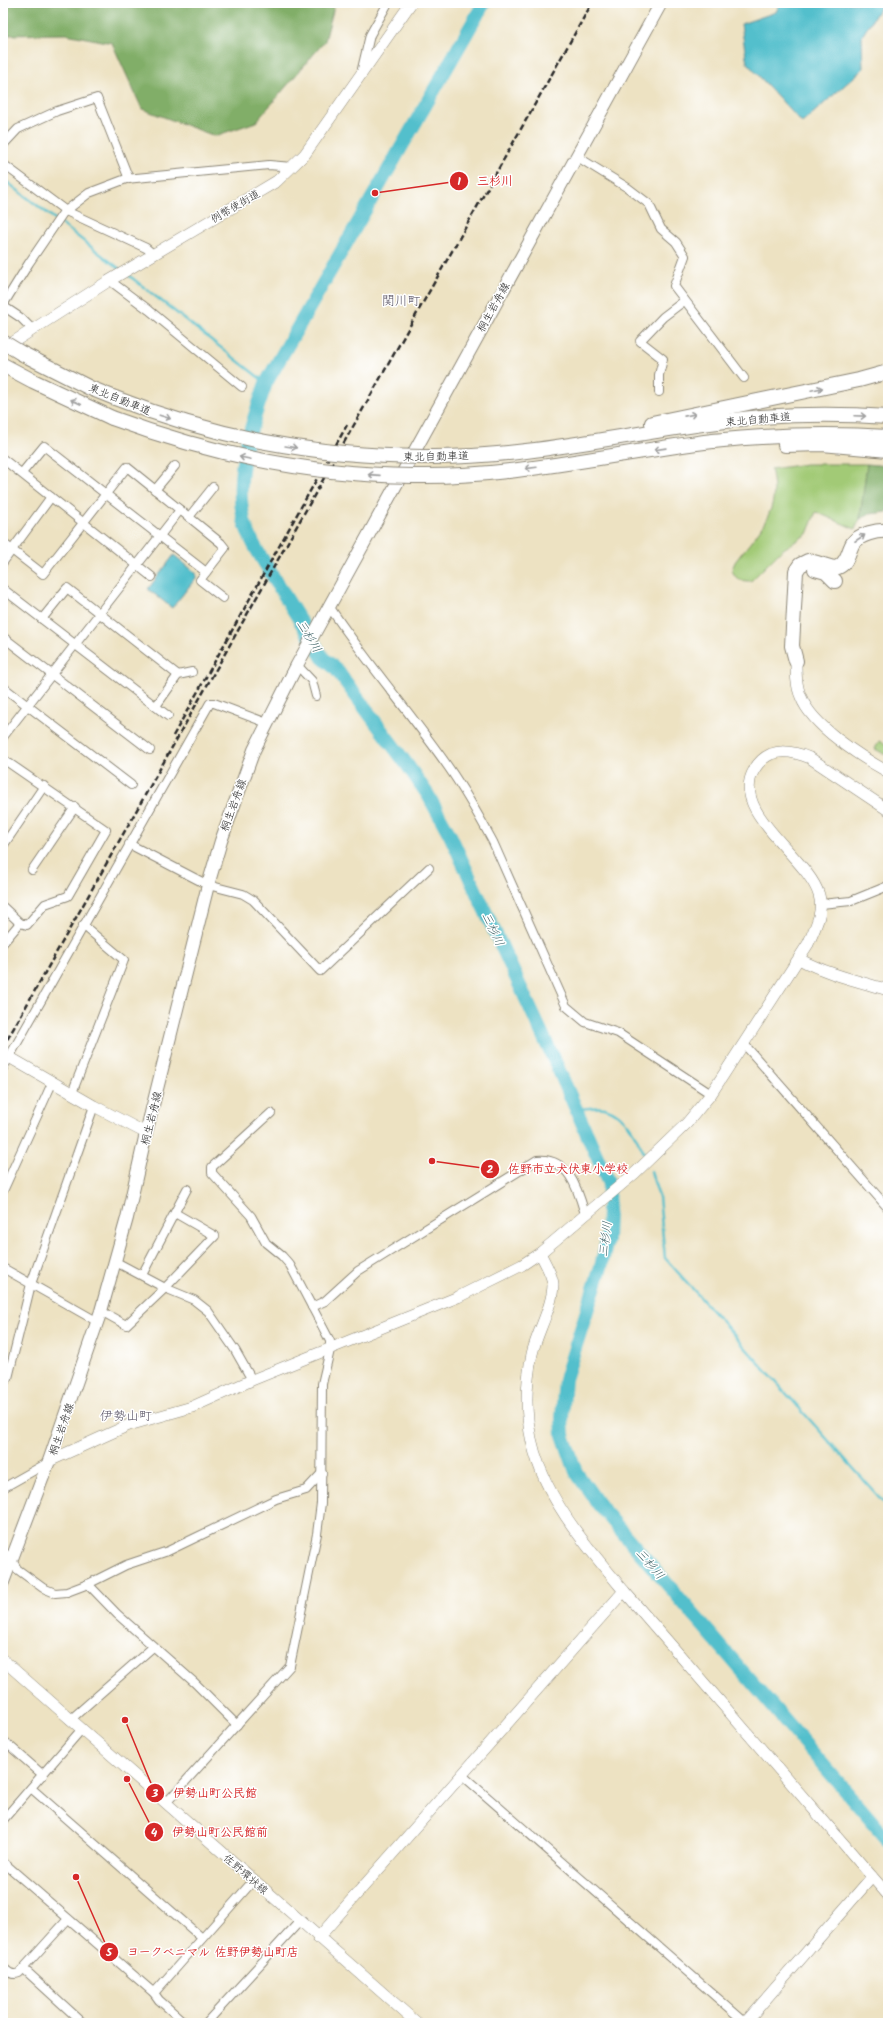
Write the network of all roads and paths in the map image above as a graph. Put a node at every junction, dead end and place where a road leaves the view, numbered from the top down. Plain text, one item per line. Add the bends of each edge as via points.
1 (388, 3) edge
2 (411, 3) edge
3 (661, 3) edge
4 (362, 72) junction
5 (3, 145) edge
6 (576, 156) junction
7 (3, 164) edge
8 (292, 167) junction
9 (129, 179) junction
10 (65, 212) junction
11 (153, 254) junction
12 (111, 279) junction
13 (684, 301) junction
14 (3, 306) edge
15 (33, 330) junction
16 (3, 342) edge
17 (3, 349) edge
18 (3, 365) edge
19 (888, 372) edge
20 (744, 378) dead end
21 (242, 387) dead end
22 (659, 392) dead end
23 (888, 417) edge
24 (888, 436) edge
25 (712, 442) junction
26 (557, 447) junction
27 (888, 450) edge
28 (3, 459) edge
29 (175, 466) dead end
30 (22, 473) junction
31 (213, 487) dead end
32 (155, 490) junction
33 (104, 494) junction
34 (51, 497) junction
35 (180, 510) junction
36 (189, 517) junction
37 (82, 522) junction
38 (888, 531) edge
39 (159, 537) junction
40 (3, 542) edge
41 (12, 550) junction
42 (3, 562) edge
43 (137, 564) junction
44 (206, 572) junction
45 (152, 576) dead end
46 (835, 581) dead end
47 (3, 590) edge
48 (223, 598) dead end
49 (328, 609) junction
50 (99, 613) junction
51 (42, 619) junction
52 (3, 638) edge
53 (74, 645) junction
54 (299, 660) junction
55 (796, 661) junction
56 (192, 672) dead end
57 (52, 674) junction
58 (178, 675) junction
59 (3, 687) edge
60 (316, 696) dead end
61 (27, 706) junction
62 (156, 706) junction
63 (168, 716) dead end
64 (267, 723) junction
65 (3, 737) edge
66 (150, 750) dead end
67 (3, 759) edge
68 (888, 772) edge
69 (131, 785) dead end
70 (44, 786) junction
71 (75, 807) junction
72 (888, 810) edge
73 (129, 844) junction
74 (3, 846) edge
75 (429, 868) dead end
76 (32, 870) dead end
77 (208, 885) junction
78 (888, 886) edge
79 (821, 904) junction
80 (3, 907) edge
81 (20, 923) junction
82 (83, 925) junction
83 (3, 943) edge
84 (799, 959) junction
85 (888, 990) edge
86 (744, 1044) junction
87 (9, 1057) junction
88 (3, 1068) edge
89 (53, 1081) junction
90 (72, 1093) junction
91 (711, 1094) junction
92 (94, 1106) junction
93 (271, 1113) dead end
94 (146, 1133) junction
95 (187, 1190) dead end
96 (3, 1191) edge
97 (888, 1208) edge
98 (176, 1213) junction
99 (585, 1214) junction
100 (540, 1253) junction
101 (116, 1262) junction
102 (4, 1271) edge
103 (142, 1275) junction
104 (31, 1284) junction
105 (165, 1288) junction
106 (312, 1307) junction
107 (100, 1316) junction
108 (330, 1350) junction
109 (252, 1380) junction
110 (3, 1383) edge
111 (50, 1461) junction
112 (322, 1473) junction
113 (3, 1488) edge
114 (7, 1556) edge
115 (3, 1582) edge
116 (88, 1584) junction
117 (624, 1591) junction
118 (153, 1647) junction
119 (3, 1660) edge
120 (70, 1720) junction
121 (237, 1726) junction
122 (81, 1730) junction
123 (3, 1740) edge
124 (43, 1775) junction
125 (462, 1775) junction
126 (31, 1788) junction
127 (166, 1804) junction
128 (3, 1820) edge
129 (3, 1862) edge
130 (872, 1877) junction
131 (253, 1881) junction
132 (888, 1895) edge
133 (68, 1919) junction
134 (300, 1921) junction
135 (202, 1938) junction
136 (318, 1938) junction
137 (3, 1968) edge
138 (24, 1969) junction
139 (154, 1993) junction
140 (83, 2023) edge
141 (185, 2023) edge
142 (206, 2023) edge
143 (416, 2023) edge
144 (745, 2023) edge

1 - 4 street via 370,34
2 - 4 street, 例幣使街道
3 - 6 main road, 桐生岩舟線
4 - 8 street, 例幣使街道 via 305,154
5 - 9 street via 18,129 57,111 97,98
6 - 13 street via 628,188 652,208 661,229 676,242 685,256 674,286
6 - 49 main road, 桐生岩舟線
7 - 10 street
8 - 9 street via 270,165
8 - 11 street, 例幣使街道 via 276,181
9 - 10 street via 89,192
10 - 11 street via 146,248
10 - 14 street
11 - 12 street, 例幣使街道
12 - 15 street, 例幣使街道
12 - 21 street
13 - 20 street
13 - 22 street via 663,317 640,341 664,359 659,374
14 - 15 street
15 - 17 street, 例幣使街道
16 -> 26 highway, 東北自動車道, bridge via 90,388 115,398 189,425 257,441 341,454 423,457 469,456
25 -> 18 highway, 東北自動車道, bridge via 473,474 413,476 339,473 261,462 183,442 112,418
26 -> 19 highway via 623,429
26 -> 23 highway, 東北自動車道 via 761,418 826,415
24 - 25 highway, 東北自動車道 via 795,435
25 - 27 highway via 740,447 822,444
28 - 30 street
29 - 32 street
30 - 33 street via 44,446
30 - 34 street
31 - 36 street
32 - 33 street via 127,467
32 - 35 street
33 - 37 street
33 - 39 street
34 - 37 street
34 - 41 street
35 - 36 street
35 - 39 street
36 - 44 street via 225,548
37 - 41 street via 43,574
37 - 43 street
55 -> 38 highway via 792,646 794,592 798,568 808,561 840,566 853,543 859,538 876,531
39 - 43 street
39 - 44 street
40 - 41 street
41 - 42 street
43 - 45 street
43 - 50 street
44 - 48 street via 200,580
46 - 55 highway via 826,572 818,569 807,571 801,579
47 - 51 street
49 - 54 main road, 桐生岩舟線
49 - 91 street via 449,768 479,815 566,1006 585,1022 618,1032
50 - 51 street via 67,588
50 - 53 street
50 - 58 street
51 - 53 street
52 - 57 street
53 - 57 street
53 - 62 street
54 - 60 street via 312,681
54 - 64 main road, 桐生岩舟線
55 - 68 street via 800,696 815,719 852,750
56 - 58 street
57 - 61 street
57 - 66 street
58 - 62 street
59 - 61 street
61 - 65 street
61 - 69 street
62 - 63 street
64 - 73 street via 210,703
64 - 77 main road, 桐生岩舟線 via 243,776
67 - 70 street
70 - 71 street
70 - 74 street
71 - 76 street
71 - 81 street via 106,830 68,896 45,904 27,925
72 - 79 street via 800,754 774,753 762,759 756,766 751,774 748,790 755,809 812,879
73 - 77 street
73 - 82 street
75 - 77 street via 320,971 253,900 243,894
77 - 94 main road, 桐生岩舟線
78 - 79 street via 851,901
79 - 84 street via 819,918
80 - 81 street
81 - 83 street
82 - 87 street
82 - 90 street via 124,960
84 - 85 street via 840,977
84 - 86 street
86 - 91 street
86 - 97 street
87 - 88 street
87 - 89 street
89 - 90 street
89 - 96 street
90 - 92 street
91 - 99 street via 671,1140
92 - 94 street
92 - 104 street
93 - 106 street via 212,1167 212,1174 251,1216 266,1243 290,1265
94 - 101 main road, 桐生岩舟線
95 - 98 street
98 - 103 street
98 - 105 street via 215,1236
99 - 100 street
99 - 106 street via 576,1185 570,1175 556,1163 546,1159 537,1160 358,1271 325,1301
100 - 108 street via 522,1266 480,1287
100 - 117 street via 553,1284 532,1352 527,1385 527,1416 534,1447 542,1473 566,1518
101 - 103 street
101 - 107 main road, 桐生岩舟線
102 - 104 street
103 - 105 street
104 - 107 street
104 - 110 street via 8,1378
105 - 107 street via 126,1325
105 - 109 street via 194,1300 208,1312 235,1350
106 - 108 street via 330,1341
107 - 111 main road, 桐生岩舟線
108 - 109 street
108 - 112 street via 322,1384
109 - 111 street via 192,1407 129,1425
111 - 113 street
111 - 114 main road, 桐生岩舟線
112 - 116 street via 306,1490 276,1498 168,1551 126,1565
112 - 121 street via 317,1534 290,1666
114 - 115 main road, 桐生岩舟線
114 - 116 street via 17,1569 43,1588 56,1593 67,1592
116 - 118 street
117 - 125 street
117 - 130 street
118 - 120 street
118 - 121 street via 195,1683
119 - 120 street, 佐野環状線
120 - 122 street, 佐野環状線
121 - 127 street
122 - 124 street
122 - 127 street, 佐野環状線
123 - 124 street
124 - 126 street
125 - 136 street
125 - 144 street
126 - 128 street
126 - 135 street
127 - 131 street, 佐野環状線
129 - 133 street
130 - 132 street
130 - 144 street
131 - 134 street, 佐野環状線
131 - 135 street
133 - 138 street
133 - 139 street
134 - 136 street, 佐野環状線
134 - 142 street
135 - 139 street
136 - 143 street, 佐野環状線
137 - 138 street via 15,1975
138 - 140 street
139 - 141 street

